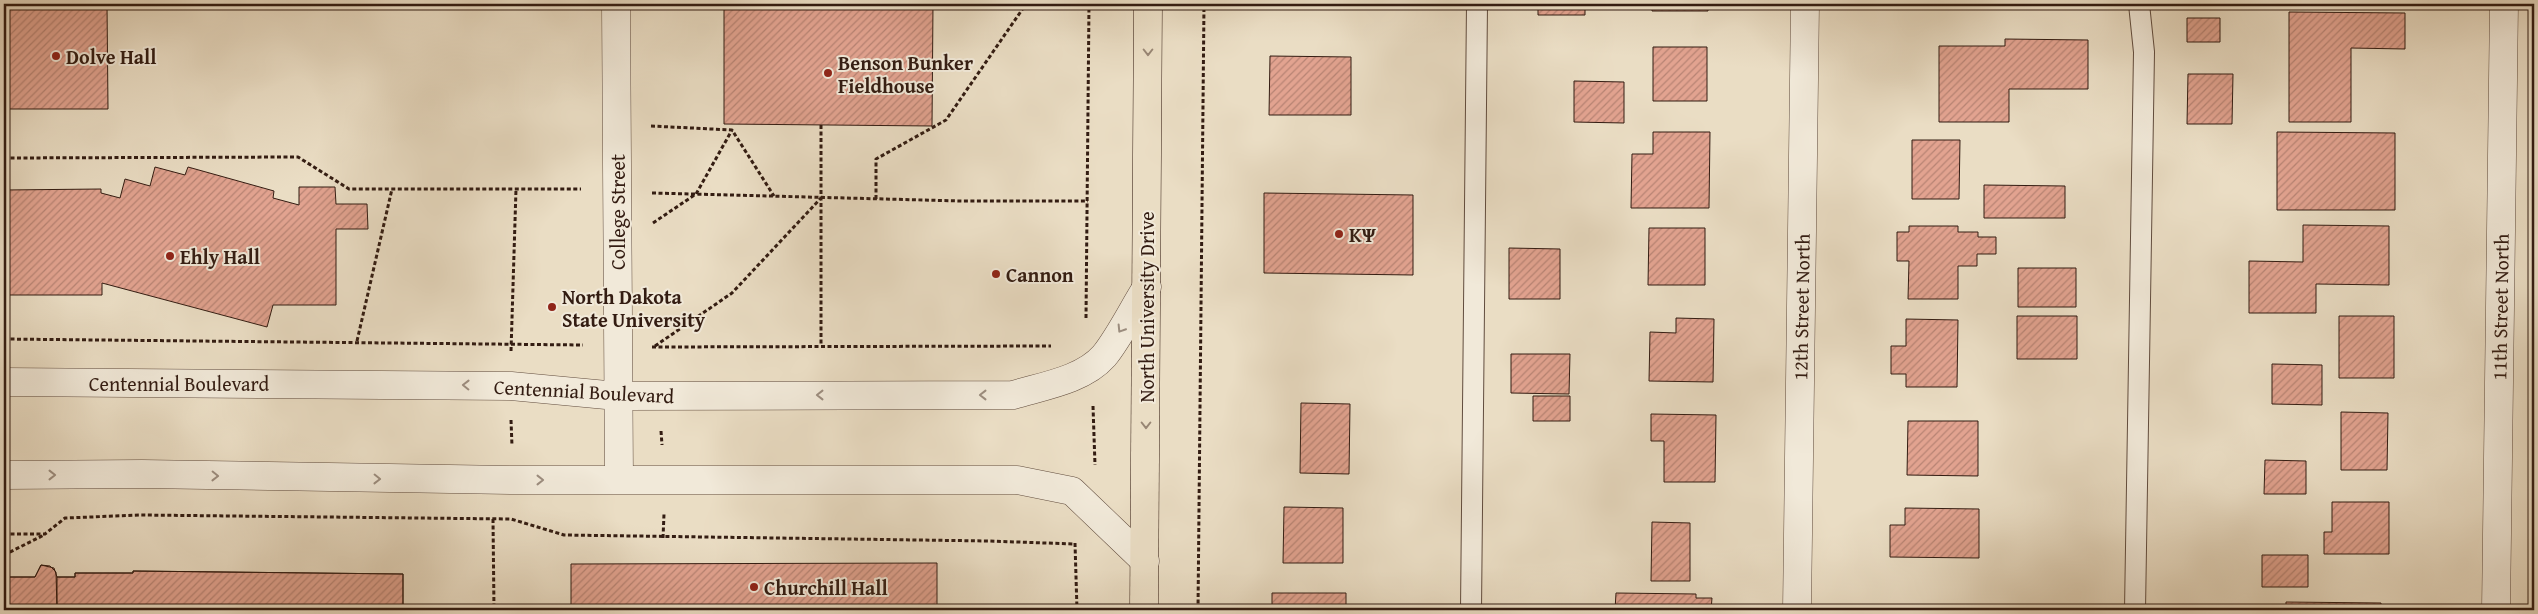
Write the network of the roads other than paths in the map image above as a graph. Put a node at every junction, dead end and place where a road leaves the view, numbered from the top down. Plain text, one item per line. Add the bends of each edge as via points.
1 (616, 4) edge
2 (1148, 4) edge
3 (1477, 4) edge
4 (1805, 4) edge
5 (2139, 4) edge
6 (2504, 4) edge
7 (1147, 287) junction
8 (4, 382) edge
9 (617, 396) junction
10 (4, 475) edge
11 (619, 480) junction
12 (1145, 561) junction
13 (1144, 610) edge
14 (1471, 610) edge
15 (1797, 610) edge
16 (2135, 610) edge
17 (2496, 610) edge

1 - 9 street, College Street
2 -> 7 main road, North University Drive
3 - 14 lane
4 - 15 street, 12th Street North
5 - 16 lane via 2144,52
6 - 17 street, 11th Street North
7 -> 9 street, Centennial Boulevard via 1104,356 1092,366 1068,378 1013,395
7 -> 12 main road, North University Drive
9 -> 8 street, Centennial Boulevard via 511,386
9 - 11 street, College Street
10 -> 11 street
11 - 12 street via 1017,480 1072,491
12 - 13 main road, North University Drive

